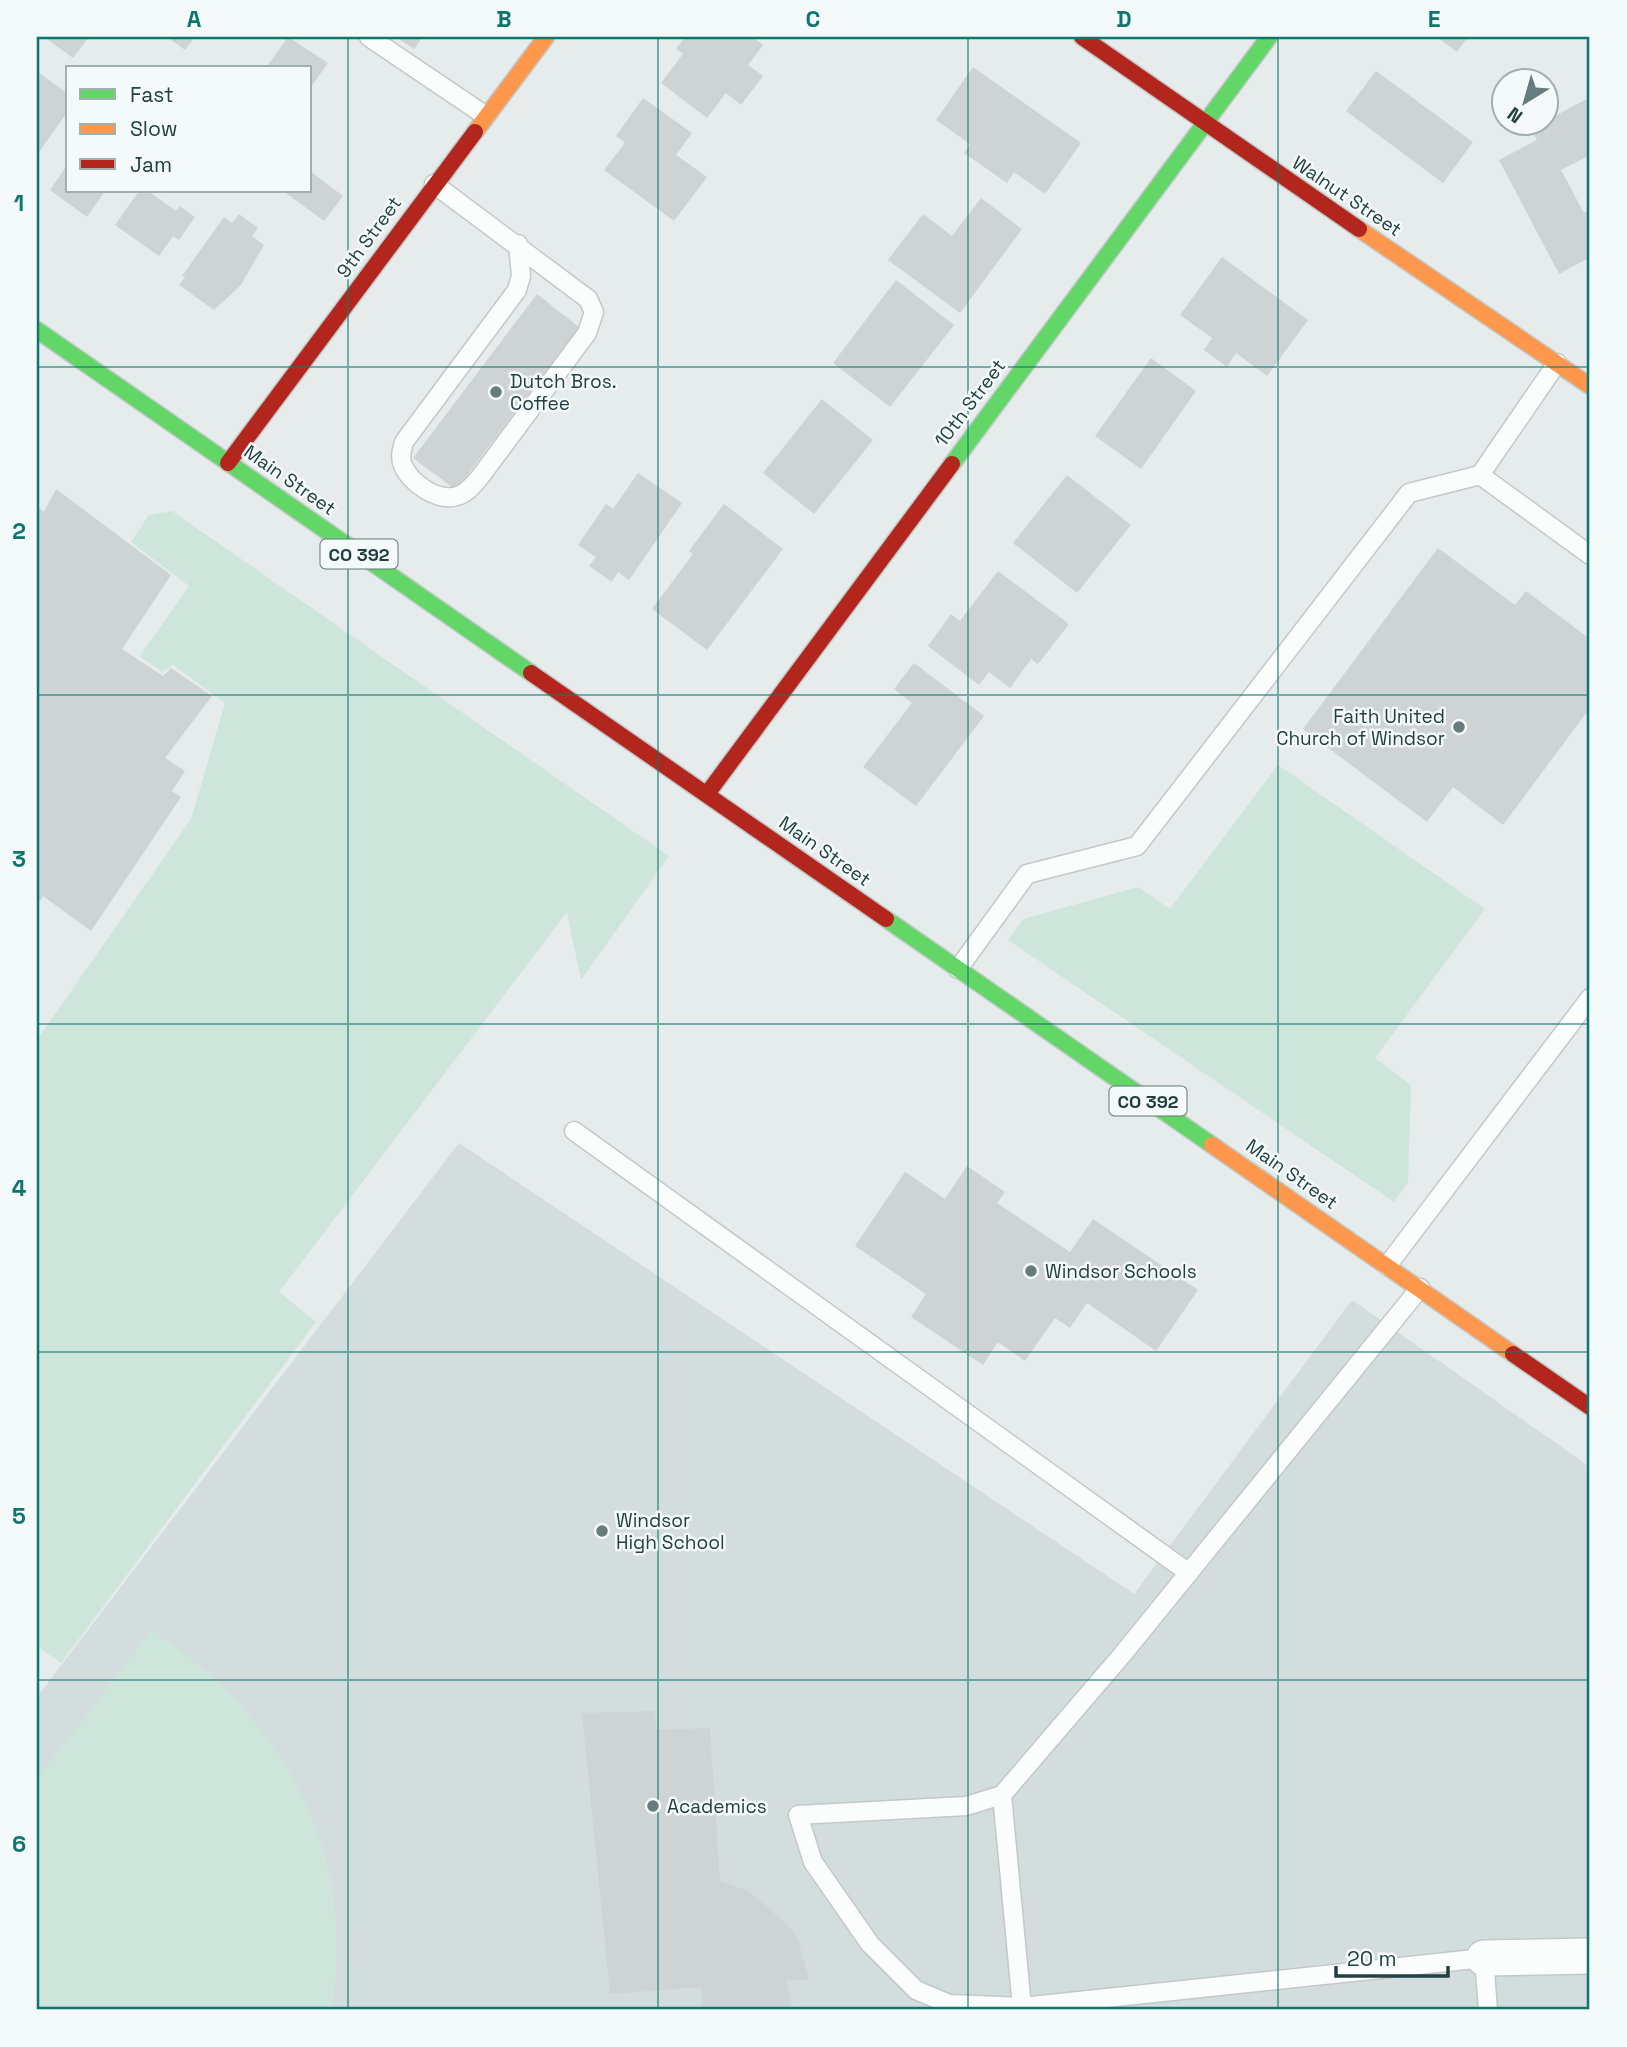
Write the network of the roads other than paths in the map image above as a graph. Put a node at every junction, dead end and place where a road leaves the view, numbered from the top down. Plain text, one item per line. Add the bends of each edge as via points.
1 (369, 37) edge
2 (546, 37) edge
3 (1082, 37) edge
4 (1269, 37) edge
5 (486, 116) junction
6 (1203, 124) junction
7 (434, 184) junction
8 (518, 244) junction
9 (37, 330) edge
10 (1557, 362) junction
11 (1590, 386) edge
12 (228, 463) junction
13 (1480, 475) junction
14 (1590, 555) edge
15 (707, 794) junction
16 (958, 969) junction
17 (1590, 998) edge
18 (574, 1131) dead end
19 (1387, 1265) junction
20 (1420, 1288) junction
21 (1590, 1407) edge
22 (1189, 1573) junction
23 (1002, 1795) junction
24 (1590, 1956) edge
25 (1484, 1958) junction
26 (1022, 2007) junction
27 (1488, 2010) edge

1 - 5 lane
2 - 5 street, 9th Street
3 - 6 street, Walnut Street
4 - 6 street, 10th Street
5 - 7 street, 9th Street
6 - 10 street, Walnut Street
6 - 15 street, 10th Street
7 - 8 lane
7 - 12 street, 9th Street
8 - 8 lane via 522,276 517,290 404,442 401,454 410,476 440,496 458,496 469,489 593,321 588,299
9 - 12 street, Main Street / CO 392
10 - 11 street, Walnut Street
10 - 13 lane
12 - 15 street, Main Street / CO 392
13 - 14 lane
13 - 16 lane via 1409,493 1137,846 1027,874
15 - 16 street, Main Street / CO 392
16 - 19 street, Main Street / CO 392
17 - 19 lane
18 - 22 lane
19 - 20 street, Main Street / CO 392
20 - 21 street, Main Street / CO 392
20 - 22 lane
22 - 23 lane
23 - 26 lane
23 - 26 lane via 966,1806 798,1815 813,1862 870,1944 916,1990 950,2004
24 - 25 street
25 - 26 lane
25 - 27 lane

